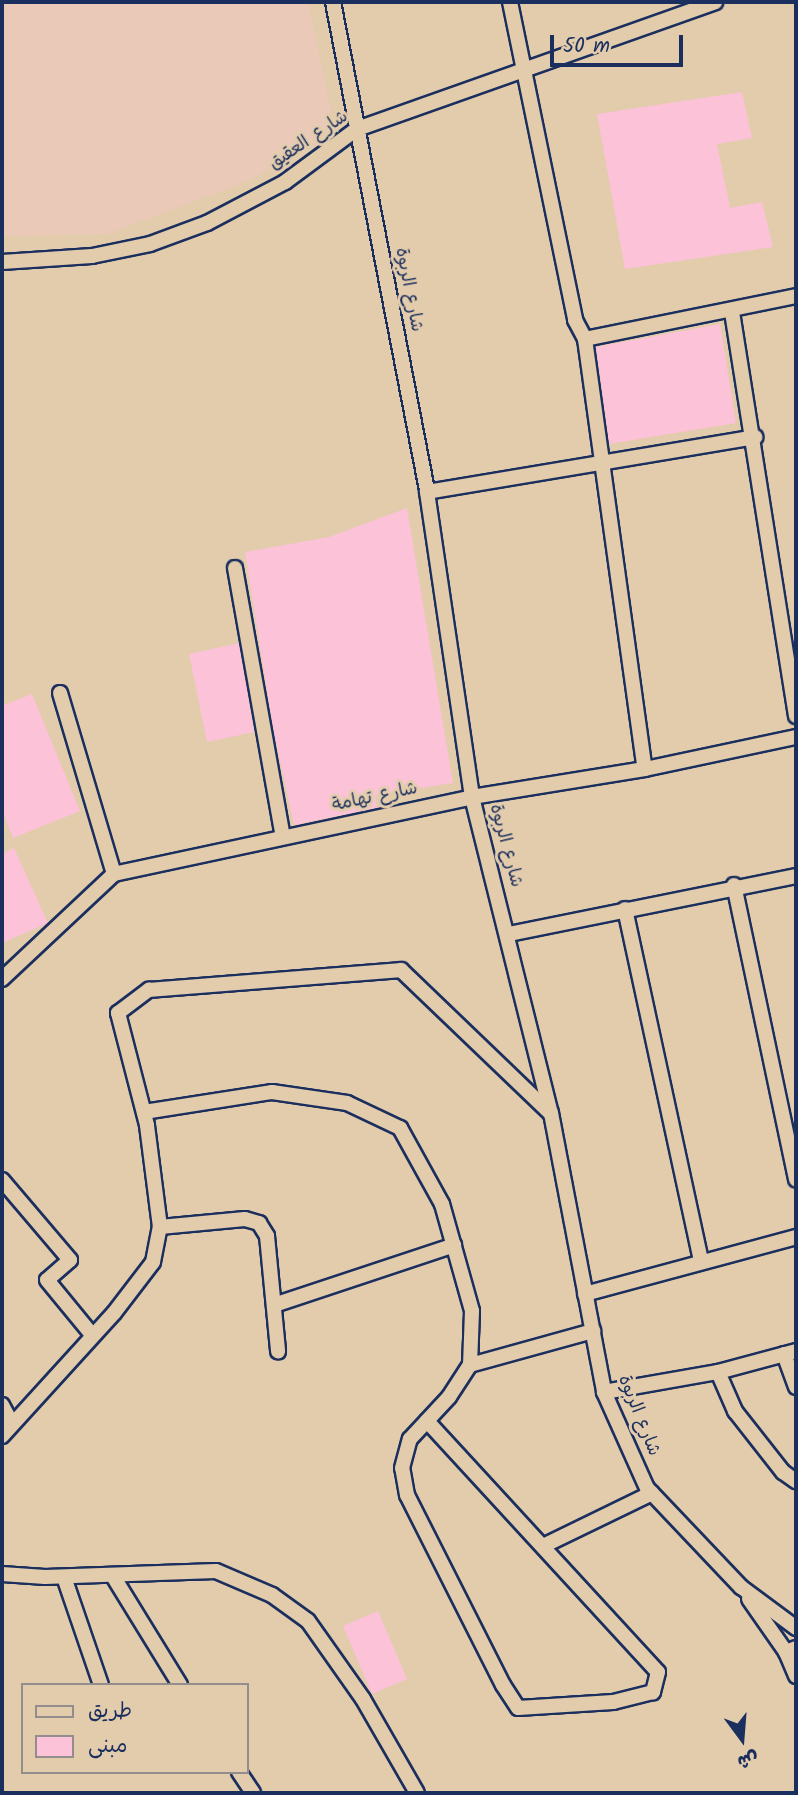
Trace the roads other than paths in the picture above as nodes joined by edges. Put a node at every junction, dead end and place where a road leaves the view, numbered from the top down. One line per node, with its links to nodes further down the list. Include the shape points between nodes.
1 (333, 2): 6 (street, شارع الربوة)
2 (510, 2): 5 (street)
3 (715, 2): 4 (street, شارع العقيق)
4 (672, 9): 5 (street, شارع العقيق)
5 (524, 69): 6 (street, شارع العقيق); 10 (street, via 575,320)
6 (358, 129): 7 (street, شارع العقيق, via 285,183 207,223 150,244 92,256); 13 (street, شارع الربوة)
7 (2, 262)
8 (796, 296): 9 (street)
9 (732, 312): 10 (street); 11 (street)
10 (585, 339): 12 (street)
11 (755, 437): 12 (street); 16 (street)
12 (604, 463): 13 (street); 18 (street)
13 (427, 492): 19 (street, شارع الربوة)
14 (236, 568): 20 (street)
15 (60, 693): 21 (street)
16 (796, 716)
17 (796, 737): 18 (street, شارع تهامة)
18 (645, 769): 19 (street, شارع تهامة)
19 (472, 797): 20 (street, شارع تهامة); 25 (street, شارع الربوة)
20 (284, 837): 21 (street, شارع تهامة)
21 (114, 874): 26 (street)
22 (796, 876): 23 (street)
23 (734, 885): 24 (street); 29 (street)
24 (625, 909): 25 (street); 34 (street)
25 (509, 934): 28 (street, شارع الربوة)
26 (2, 979)
27 (144, 1112): 28 (street, via 118,1013 149,990 401,970); 31 (street); 33 (street, via 272,1091 347,1103 400,1128 442,1204)
28 (551, 1113): 35 (street, شارع الربوة)
29 (796, 1181)
30 (4, 1183): 38 (street, via 70,1260 47,1280)
31 (160, 1227): 36 (street, via 245,1219 259,1223 267,1236); 38 (street, via 153,1262)
32 (796, 1237): 34 (street)
33 (454, 1245): 36 (street); 41 (street, via 472,1311)
34 (701, 1262): 35 (street)
35 (585, 1294): 37 (street, شارع الربوة)
36 (274, 1305): 39 (street)
37 (593, 1331): 41 (street); 44 (street, شارع الربوة)
38 (93, 1336): 47 (street)
39 (278, 1351)
40 (790, 1353): 42 (street); 43 (street)
41 (470, 1365): 46 (street)
42 (718, 1373): 44 (street); 49 (street, via 735,1411)
43 (796, 1387)
44 (604, 1392): 50 (street, شارع الربوة)
45 (2, 1405): 47 (street)
46 (427, 1421): 51 (street); 51 (street, via 410,1439 402,1468 407,1495 518,1708 613,1702 653,1692 658,1672)
47 (11, 1422): 48 (street)
48 (2, 1436)
49 (796, 1482)
50 (652, 1493): 51 (street); 55 (street, شارع الربوة)
51 (543, 1546)
52 (2, 1574): 54 (street)
53 (113, 1576): 54 (street); 60 (street); 63 (street, via 216,1571 272,1595 308,1621 363,1699)
54 (64, 1577): 59 (street)
55 (741, 1587): 56 (street, شارع الربوة); 57 (street)
56 (796, 1628)
57 (791, 1650): 58 (street)
58 (796, 1676)
59 (100, 1683)
60 (179, 1683)
61 (240, 1774): 62 (street)
62 (253, 1793)
63 (417, 1793)

